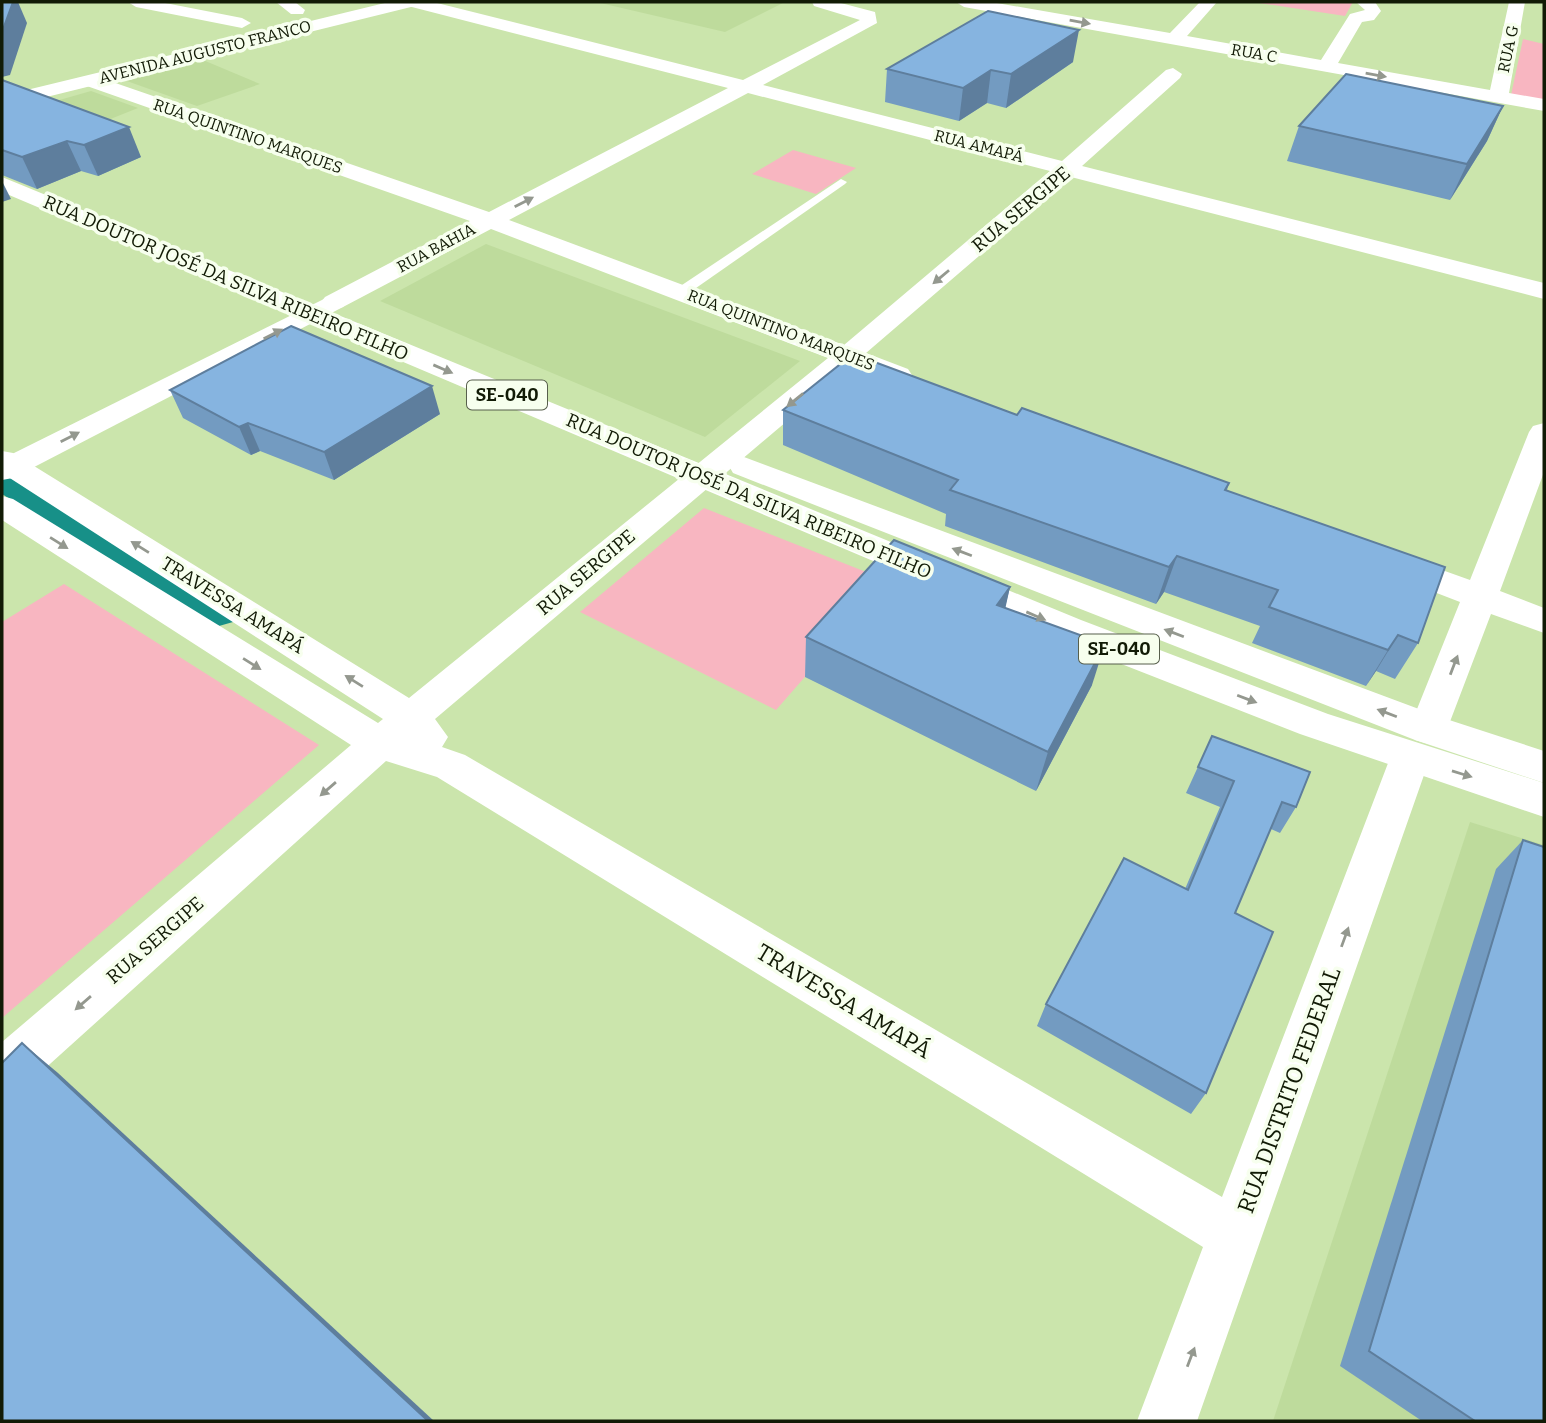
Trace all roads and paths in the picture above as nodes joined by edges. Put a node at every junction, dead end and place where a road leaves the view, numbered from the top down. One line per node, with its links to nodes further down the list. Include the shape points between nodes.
1 (136, 2): 12 (street)
2 (412, 2): 19 (street, AVENIDA AUGUSTO FRANCO); 20 (street, RUA AMAPÁ)
3 (820, 2): 20 (street, RUA BAHIA, via 869,16 868,23)
4 (964, 2): 11 (street, RUA C)
5 (1050, 2): 11 (street)
6 (1209, 2): 16 (street)
7 (1517, 2): 13 (street, RUA G)
8 (320, 5): 9 (street, AVENIDA AUGUSTO FRANCO)
9 (290, 6): 12 (street, AVENIDA AUGUSTO FRANCO)
10 (1361, 7): 17 (street)
11 (1034, 14): 16 (street, RUA C, one-way to 16)
12 (256, 20): 14 (street, AVENIDA AUGUSTO FRANCO)
13 (1512, 29): 15 (street); 21 (street, RUA G)
14 (202, 33)
15 (1534, 34)
16 (1175, 39): 17 (street, RUA C)
17 (1327, 66): 21 (street, RUA C, one-way to 21)
18 (1173, 74): 25 (street, RUA SERGIPE)
19 (91, 80): 22 (street, AVENIDA AUGUSTO FRANCO); 28 (street, RUA QUINTINO MARQUES)
20 (746, 87): 25 (street, RUA AMAPÁ); 28 (street, RUA BAHIA, one-way to 20)
21 (1498, 97): 23 (street, RUA C)
22 (2, 102)
23 (1544, 105)
24 (2, 167): 31 (street, RUA DOUTOR JOSÉ DA SILVA RIBEIRO FILHO / SE-040)
25 (1068, 169): 29 (street, RUA AMAPÁ); 32 (street, RUA SERGIPE, one-way to 32)
26 (841, 182): 30 (lane)
27 (2, 184): 31 (street, RUA DOUTOR JOSÉ DA SILVA RIBEIRO FILHO / SE-040)
28 (488, 220): 30 (street, RUA QUINTINO MARQUES); 31 (street, RUA BAHIA)
29 (1544, 291)
30 (681, 292): 32 (street, RUA QUINTINO MARQUES)
31 (323, 308): 35 (street, RUA BAHIA, one-way to 31); 36 (street, RUA DOUTOR JOSÉ DA SILVA RIBEIRO FILHO / SE-040)
32 (848, 356): 33 (street, RUA QUINTINO MARQUES); 36 (street, RUA SERGIPE, one-way to 36)
33 (925, 386)
34 (1544, 432): 39 (street, RUA DISTRITO FEDERAL)
35 (6, 466): 41 (street, TRAVESSA AMAPÁ, one-way to 35)
36 (712, 468): 41 (street, RUA SERGIPE); 42 (street, RUA DOUTOR JOSÉ DA SILVA RIBEIRO FILHO / SE-040, via 1068,629 1314,724)
37 (2, 506): 41 (street, TRAVESSA AMAPÁ, one-way to 41)
38 (1364, 553): 39 (street)
39 (1480, 597): 40 (street); 42 (street, RUA DISTRITO FEDERAL, one-way to 39)
40 (1544, 621)
41 (396, 731): 45 (street, RUA SERGIPE, one-way to 45); 46 (street, TRAVESSA AMAPÁ)
42 (1419, 743): 43 (street, RUA DOUTOR JOSÉ DA SILVA RIBEIRO FILHO / SE-040); 44 (street, RUA DOUTOR JOSÉ DA SILVA RIBEIRO FILHO / SE-040, one-way to 44); 46 (street, RUA DISTRITO FEDERAL, one-way to 42)
43 (1544, 767)
44 (1544, 800)
45 (2, 1074)
46 (1236, 1236): 47 (street, RUA DISTRITO FEDERAL, one-way to 46)
47 (1167, 1421)

